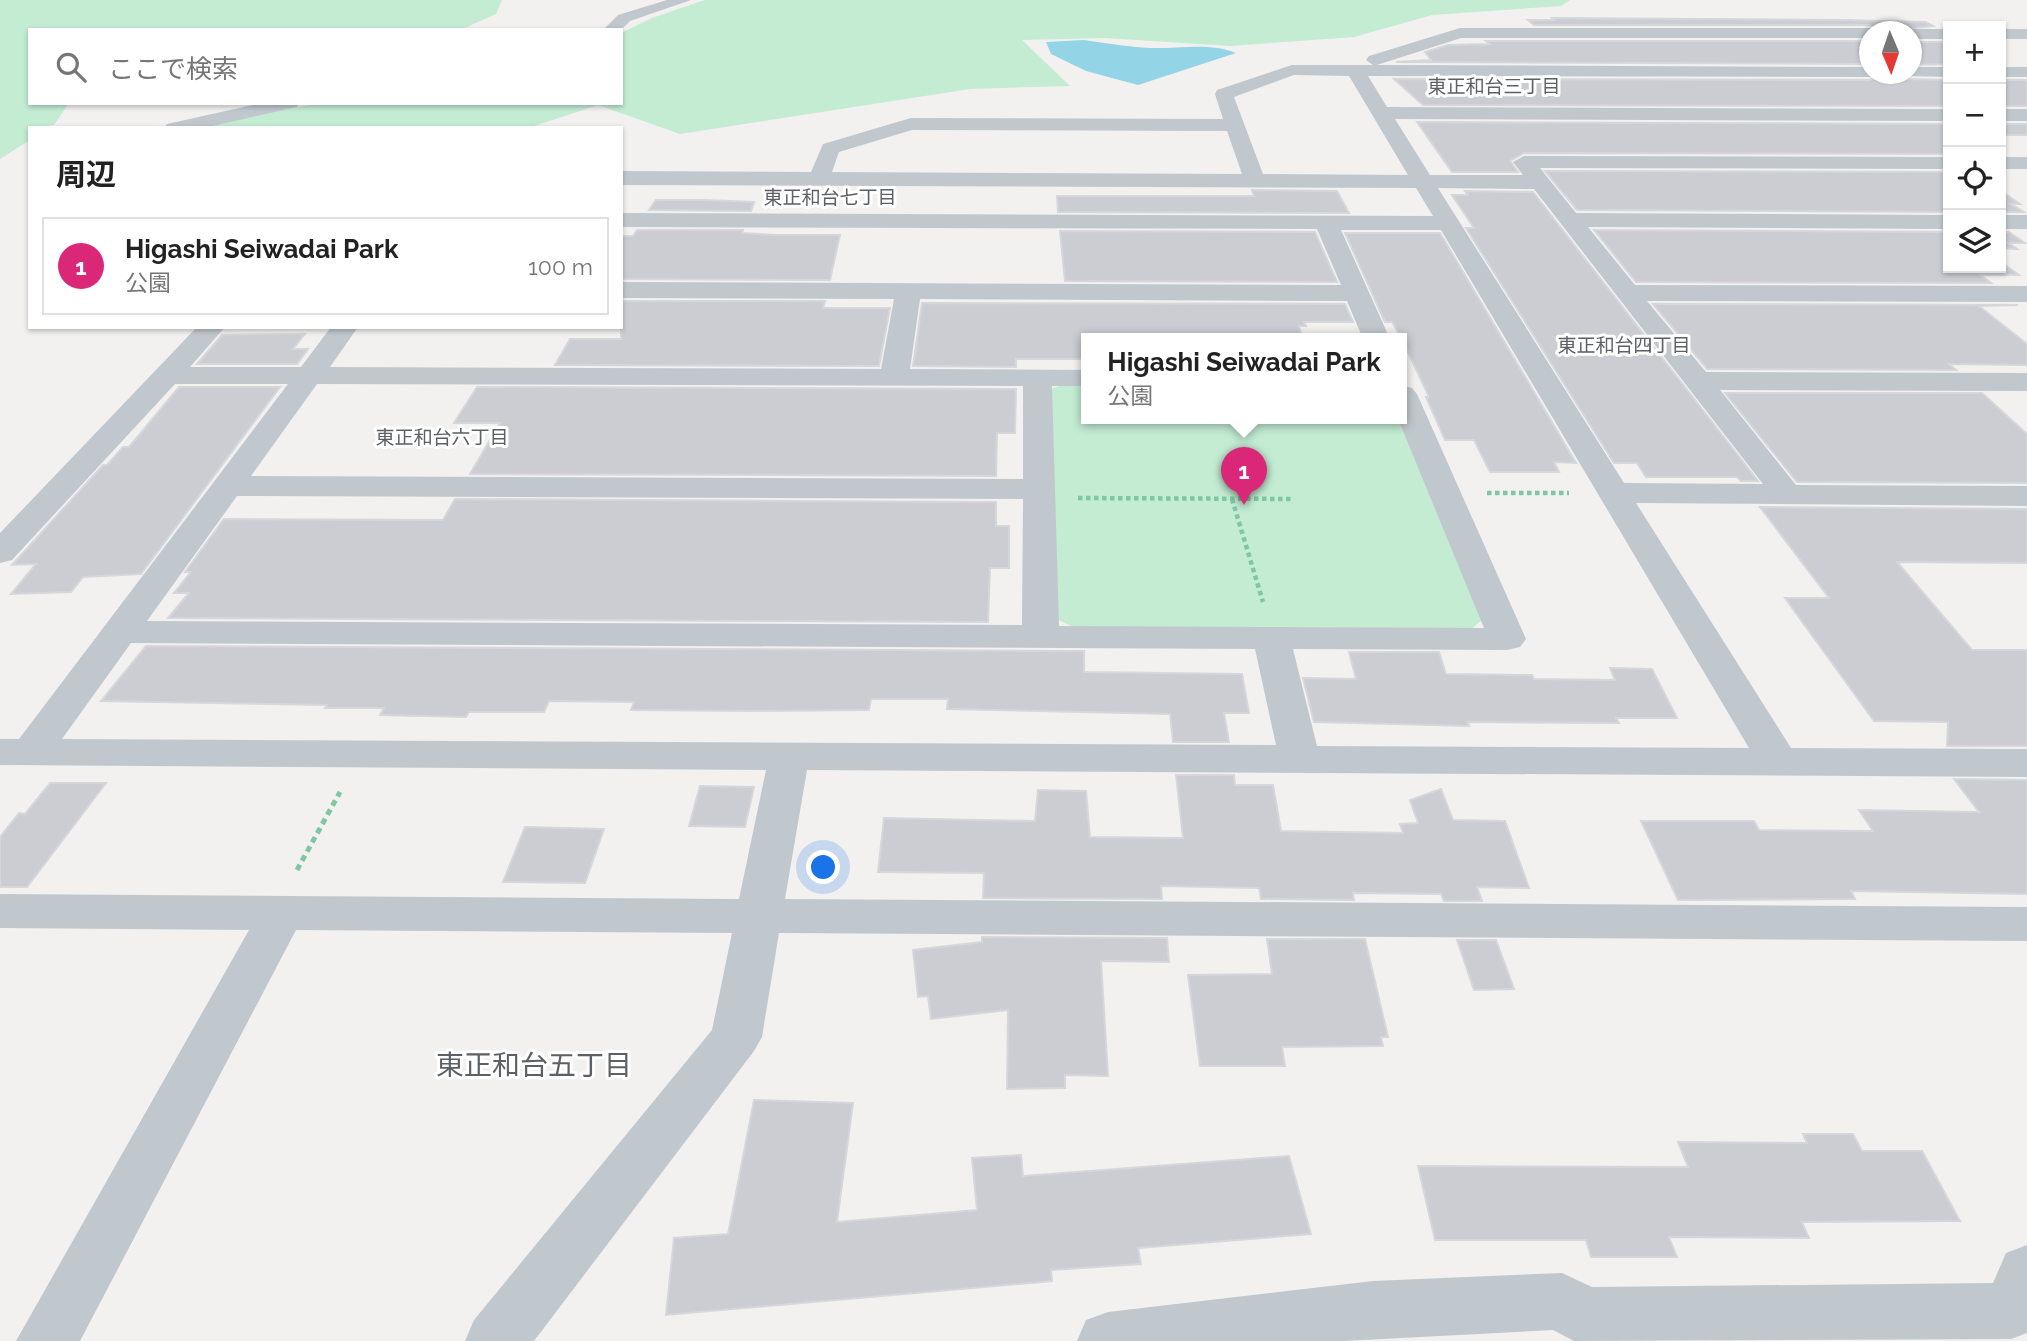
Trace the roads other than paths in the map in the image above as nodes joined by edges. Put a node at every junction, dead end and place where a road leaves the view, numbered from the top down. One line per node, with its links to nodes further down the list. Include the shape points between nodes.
1 (683, 0): 2 (street, via 624,18)
2 (613, 28)
3 (1859, 33): 8 (street, via 1460,33)
4 (1922, 34): 5 (street)
5 (1943, 34)
6 (2006, 35): 7 (street)
7 (2025, 38)
8 (1355, 70): 9 (street); 15 (street); 19 (street, via 1292,70 1224,94)
9 (1859, 72)
10 (1922, 72): 11 (street)
11 (1943, 72)
12 (2006, 72): 13 (street)
13 (2027, 72)
14 (281, 105): 20 (street)
15 (1382, 113): 16 (street); 28 (street)
16 (1943, 115)
17 (2006, 115): 18 (street)
18 (2027, 115)
19 (1233, 125): 25 (street, via 900,126 830,148); 27 (street)
20 (183, 126)
21 (1943, 163): 29 (street, via 1524,162)
22 (2006, 163): 23 (street)
23 (2027, 163)
24 (623, 178): 25 (street)
25 (819, 179): 26 (street)
26 (926, 180): 27 (street); 32 (street)
27 (1255, 181): 28 (street)
28 (1424, 181): 29 (street); 37 (street)
29 (1540, 182): 31 (street)
30 (623, 220): 32 (street)
31 (1572, 220): 33 (street); 41 (street)
32 (920, 221): 36 (street)
33 (1943, 222)
34 (2006, 222): 35 (street)
35 (2027, 222)
36 (1326, 223): 37 (street); 40 (street)
37 (1451, 223): 56 (street)
38 (623, 290): 39 (street)
39 (908, 291): 40 (street); 48 (street)
40 (1356, 293): 45 (street)
41 (1628, 293): 42 (street); 51 (street)
42 (2027, 293)
43 (210, 329): 46 (street)
44 (344, 329): 47 (street)
45 (1374, 333)
46 (168, 375): 47 (street); 59 (street)
47 (310, 375): 48 (street); 54 (street)
48 (894, 378): 49 (street)
49 (1037, 378): 50 (street); 55 (street)
50 (1081, 379)
51 (1699, 381): 52 (street); 57 (street)
52 (2027, 382)
53 (1407, 406): 60 (street, via 1507,639)
54 (228, 486): 55 (street); 61 (street)
55 (1038, 489): 62 (street)
56 (1615, 493): 57 (street); 66 (street)
57 (1787, 494): 58 (street)
58 (2027, 496)
59 (0, 553)
60 (1269, 628): 62 (street); 65 (street)
61 (119, 632): 62 (street); 63 (street)
62 (1041, 636)
63 (16, 752): 64 (street)
64 (789, 756): 65 (street); 70 (street)
65 (1300, 760): 66 (street)
66 (1779, 763): 67 (street)
67 (2027, 763)
68 (0, 911): 69 (street)
69 (277, 913): 70 (street); 73 (street)
70 (760, 917): 71 (street); 74 (street, via 736,1037)
71 (2027, 924)
72 (2027, 1272): 75 (street, via 2011,1311 1583,1316 1562,1301 1373,1308)
73 (47, 1341)
74 (496, 1341)
75 (1108, 1341)

